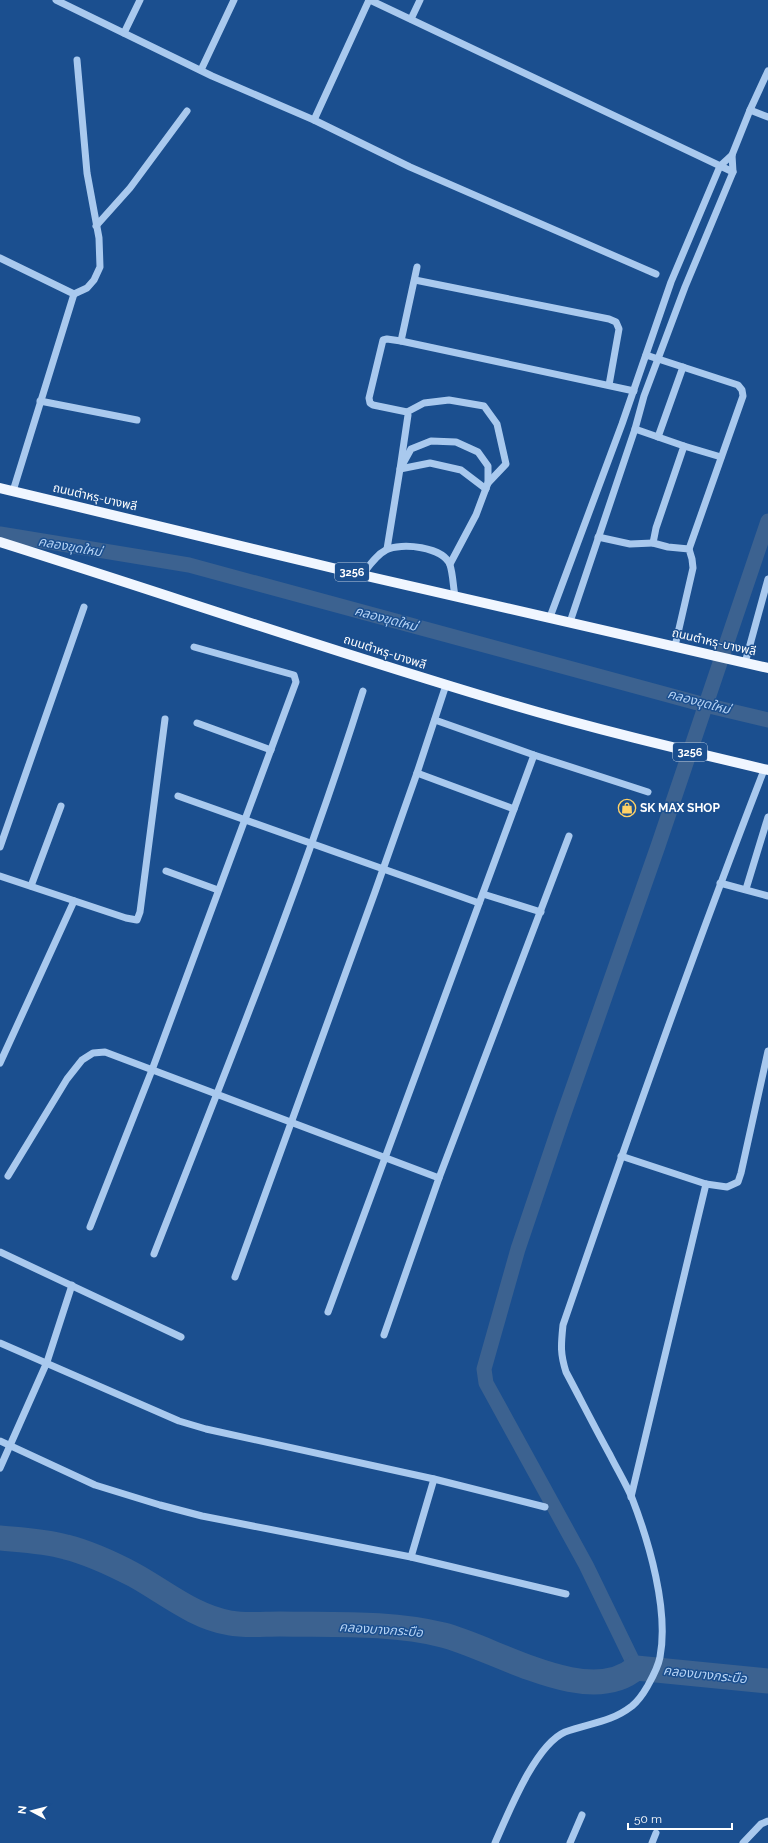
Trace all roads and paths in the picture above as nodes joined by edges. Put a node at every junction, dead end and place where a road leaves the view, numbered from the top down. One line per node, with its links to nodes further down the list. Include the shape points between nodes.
1 (56, 0): 7 (street)
2 (140, 0): 7 (street)
3 (234, 0): 9 (street)
4 (370, 0): 6 (street); 14 (street)
5 (420, 0): 6 (street)
6 (411, 19): 16 (street)
7 (124, 33): 9 (street)
8 (77, 60): 18 (street, via 87,173)
9 (201, 70): 14 (street)
10 (768, 70): 11 (street)
11 (750, 110): 13 (street); 15 (street)
12 (187, 112): 18 (street, via 130,188)
13 (768, 117)
14 (314, 120): 21 (street, via 410,167)
15 (732, 156): 16 (street); 17 (street)
16 (720, 166): 17 (street); 25 (street, via 671,282)
17 (733, 172): 26 (street)
18 (96, 226): 23 (street, via 100,267 87,288)
19 (0, 258): 23 (street)
20 (417, 267): 22 (street)
21 (656, 274)
22 (414, 280): 24 (street); 28 (street, via 616,322 620,328)
23 (74, 294): 30 (street)
24 (401, 341): 28 (street); 31 (street, via 387,339 381,343 369,398 373,405)
25 (646, 355): 26 (street); 29 (street)
26 (658, 359): 27 (street); 33 (street)
27 (683, 367): 34 (street); 36 (street, via 738,385 742,390 743,396)
28 (610, 385): 29 (street)
29 (634, 391): 51 (street)
30 (40, 401): 32 (street); 40 (street)
31 (407, 412): 37 (street); 38 (street, via 424,403 449,400 484,406 497,424 506,464)
32 (137, 420)
33 (635, 429): 34 (street); 41 (street)
34 (658, 437): 35 (street)
35 (684, 446): 36 (street); 43 (street)
36 (721, 457): 45 (street)
37 (400, 469): 38 (street, via 430,463 461,470); 38 (street, via 411,449 431,441 456,442 478,452 488,466); 44 (street)
38 (487, 486): 46 (street, via 476,515)
39 (0, 488): 40 (main road, ถนนตำหรุ-บางพลี / 3256)
40 (13, 491): 47 (main road, ถนนตำหรุ-บางพลี / 3256)
41 (598, 537): 43 (street, via 630,544); 52 (street)
42 (0, 542): 57 (main road, ถนนตำหรุ-บางพลี / 3256)
43 (653, 543): 45 (street)
44 (387, 549): 46 (street, via 417,547 441,554); 47 (street, via 379,554)
45 (689, 549): 53 (street, via 693,568)
46 (450, 564): 49 (street)
47 (362, 574): 49 (main road, ถนนตำหรุ-บางพลี / 3256)
48 (768, 580): 55 (street)
49 (455, 596): 51 (main road, ถนนตำหรุ-บางพลี / 3256)
50 (84, 607): 74 (street)
51 (550, 617): 52 (main road, ถนนตำหรุ-บางพลี / 3256)
52 (570, 622): 53 (main road, ถนนตำหรุ-บางพลี / 3256)
53 (675, 646): 55 (main road, ถนนตำหรุ-บางพลี / 3256)
54 (194, 647): 62 (street, via 294,675 296,682)
55 (744, 662): 56 (main road, ถนนตำหรุ-บางพลี / 3256)
56 (768, 668)
57 (446, 685): 60 (street); 64 (main road, ถนนตำหรุ-บางพลี / 3256, via 562,719)
58 (363, 691): 73 (street)
59 (165, 719): 84 (street, via 139,917 133,920)
60 (435, 720): 63 (street); 65 (street)
61 (197, 723): 62 (street)
62 (271, 750): 71 (street)
63 (534, 755): 66 (street); 69 (street)
64 (766, 770): 78 (street)
65 (417, 773): 69 (street); 75 (street)
66 (648, 792)
67 (178, 796): 71 (street)
68 (61, 806): 79 (street)
69 (514, 809): 82 (street)
70 (768, 817): 80 (street)
71 (245, 820): 73 (street); 81 (street)
72 (569, 836): 86 (street)
73 (311, 843): 75 (street); 90 (street)
74 (0, 847)
75 (383, 868): 85 (street); 91 (street)
76 (166, 871): 81 (street)
77 (0, 876): 79 (street)
78 (720, 883): 80 (street); 92 (street)
79 (31, 886): 84 (street)
80 (746, 889): 83 (street)
81 (218, 890): 89 (street)
82 (483, 894): 85 (street); 86 (street)
83 (768, 896)
84 (74, 901): 88 (street)
85 (479, 903): 93 (street)
86 (541, 912): 95 (street)
87 (768, 1051): 96 (street, via 738,1182 727,1187)
88 (0, 1063)
89 (152, 1070): 90 (street); 94 (street, via 105,1052 93,1053 82,1060 67,1079); 97 (street)
90 (216, 1094): 91 (street); 99 (street)
91 (291, 1122): 93 (street); 100 (street)
92 (621, 1156): 96 (street); 111 (street, via 563,1325 561,1356 566,1372)
93 (385, 1159): 95 (street); 102 (street)
94 (8, 1176)
95 (439, 1178): 103 (street)
96 (706, 1184): 111 (street)
97 (90, 1227)
98 (0, 1252): 101 (street)
99 (154, 1254)
100 (234, 1277)
101 (72, 1285): 104 (street); 106 (street)
102 (328, 1312)
103 (384, 1334)
104 (181, 1337)
105 (0, 1343): 106 (street)
106 (46, 1362): 108 (street); 110 (street, via 179,1421)
107 (0, 1441): 108 (street)
108 (11, 1445): 109 (street); 113 (street, via 96,1485 160,1505 202,1516)
109 (0, 1468)
110 (434, 1479): 112 (street); 113 (street)
111 (631, 1497): 118 (street, via 654,1569 662,1620 660,1658 653,1677 642,1696 632,1706 607,1721 564,1733 548,1746 527,1774)
112 (545, 1507)
113 (411, 1557): 114 (street)
114 (566, 1594)
115 (582, 1815): 119 (street)
116 (764, 1822): 121 (street)
117 (656, 1833): 120 (street)
118 (495, 1843)
119 (570, 1843)
120 (652, 1843)
121 (742, 1843)

